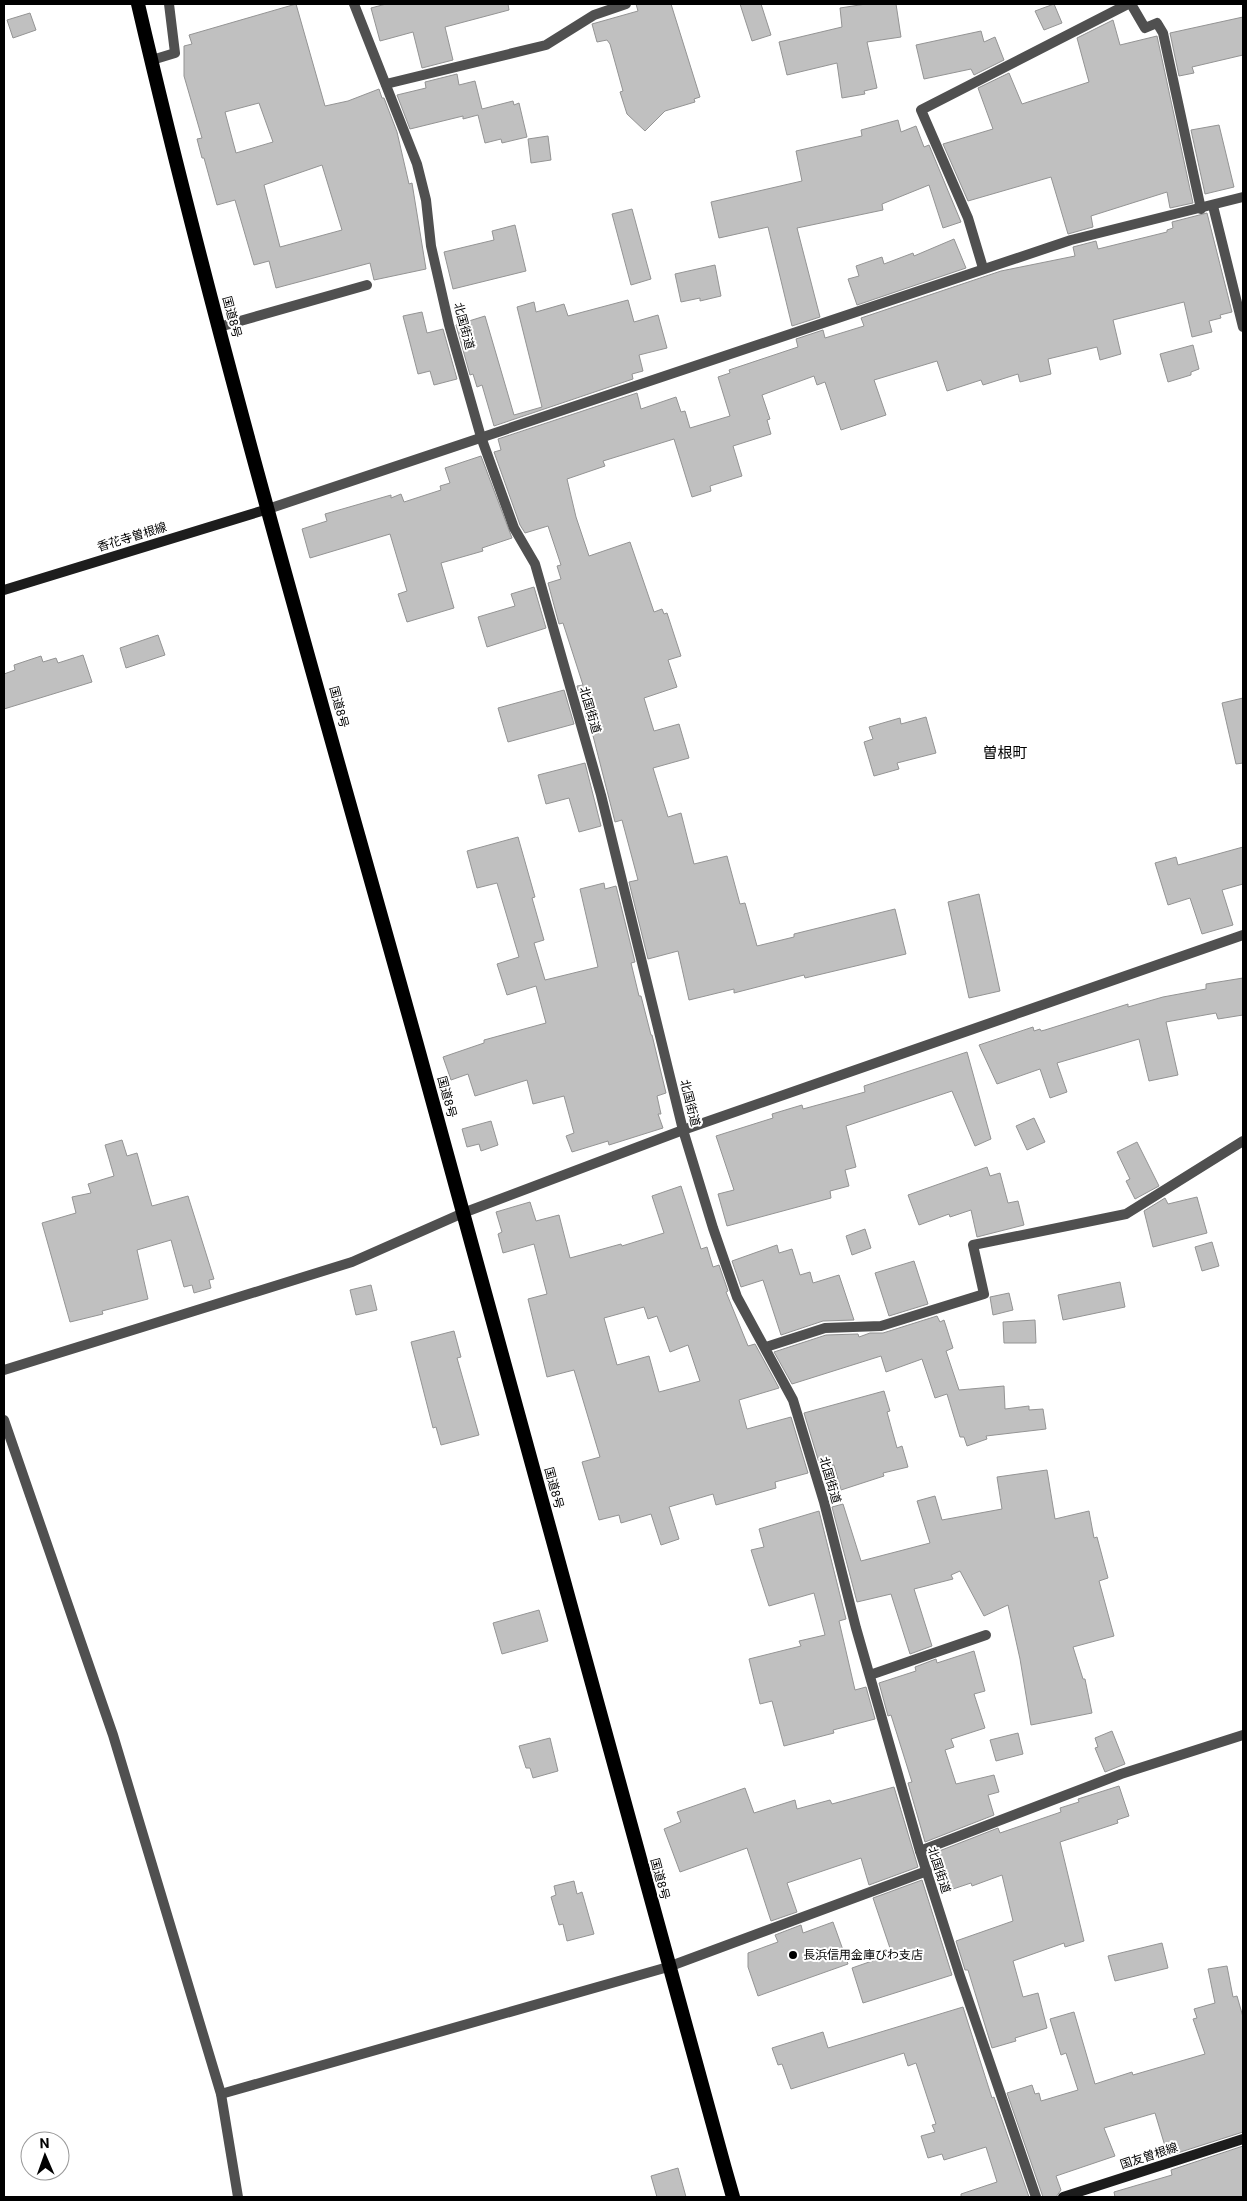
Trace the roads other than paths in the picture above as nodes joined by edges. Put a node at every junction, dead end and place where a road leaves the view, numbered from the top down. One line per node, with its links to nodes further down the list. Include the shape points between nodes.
1 (138, 4): 6 (highway, 国道8号)
2 (169, 4): 6 (street, via 175,53)
3 (354, 4): 7 (street, 北国街道)
4 (626, 4): 7 (street, via 594,16 546,45)
5 (1130, 4): 10 (street, via 1145,28 1157,23 1163,34); 11 (street, via 920,110 968,218)
6 (152, 60): 13 (highway, 国道8号)
7 (386, 84): 15 (street, 北国街道, via 417,164 449,325)
8 (1243, 197): 9 (street)
9 (1213, 206): 10 (street); 14 (street)
10 (1201, 209): 11 (street, via 1071,240)
11 (983, 268): 15 (street)
12 (367, 286): 13 (street)
13 (219, 327): 16 (highway, 国道8号)
14 (1243, 327)
15 (481, 437): 16 (street); 19 (street, 北国街道, via 514,528 538,574 601,795)
16 (268, 509): 17 (main road, 香花寺曽根線); 21 (highway, 国道8号)
17 (4, 590)
18 (1243, 935): 19 (street)
19 (683, 1130): 21 (street); 22 (street, 北国街道, via 737,1297)
20 (1243, 1141): 22 (street, via 1126,1214 973,1244 984,1294 881,1326 825,1328)
21 (463, 1213): 23 (street, via 352,1262); 30 (highway, 国道8号)
22 (766, 1347): 26 (street, 北国街道, via 793,1400)
23 (4, 1370)
24 (4, 1420): 31 (street, via 113,1735)
25 (986, 1635): 26 (street)
26 (870, 1675): 28 (street, 北国街道)
27 (1243, 1735): 28 (street, via 1121,1774)
28 (920, 1851): 29 (street, 北国街道)
29 (927, 1870): 30 (street); 35 (street, 北国街道)
30 (668, 1967): 31 (street); 34 (highway, 国道8号)
31 (221, 2094): 33 (street)
32 (1243, 2139): 36 (main road, 国友曽根線)
33 (238, 2197)
34 (733, 2197)
35 (1036, 2197)
36 (1062, 2197)

